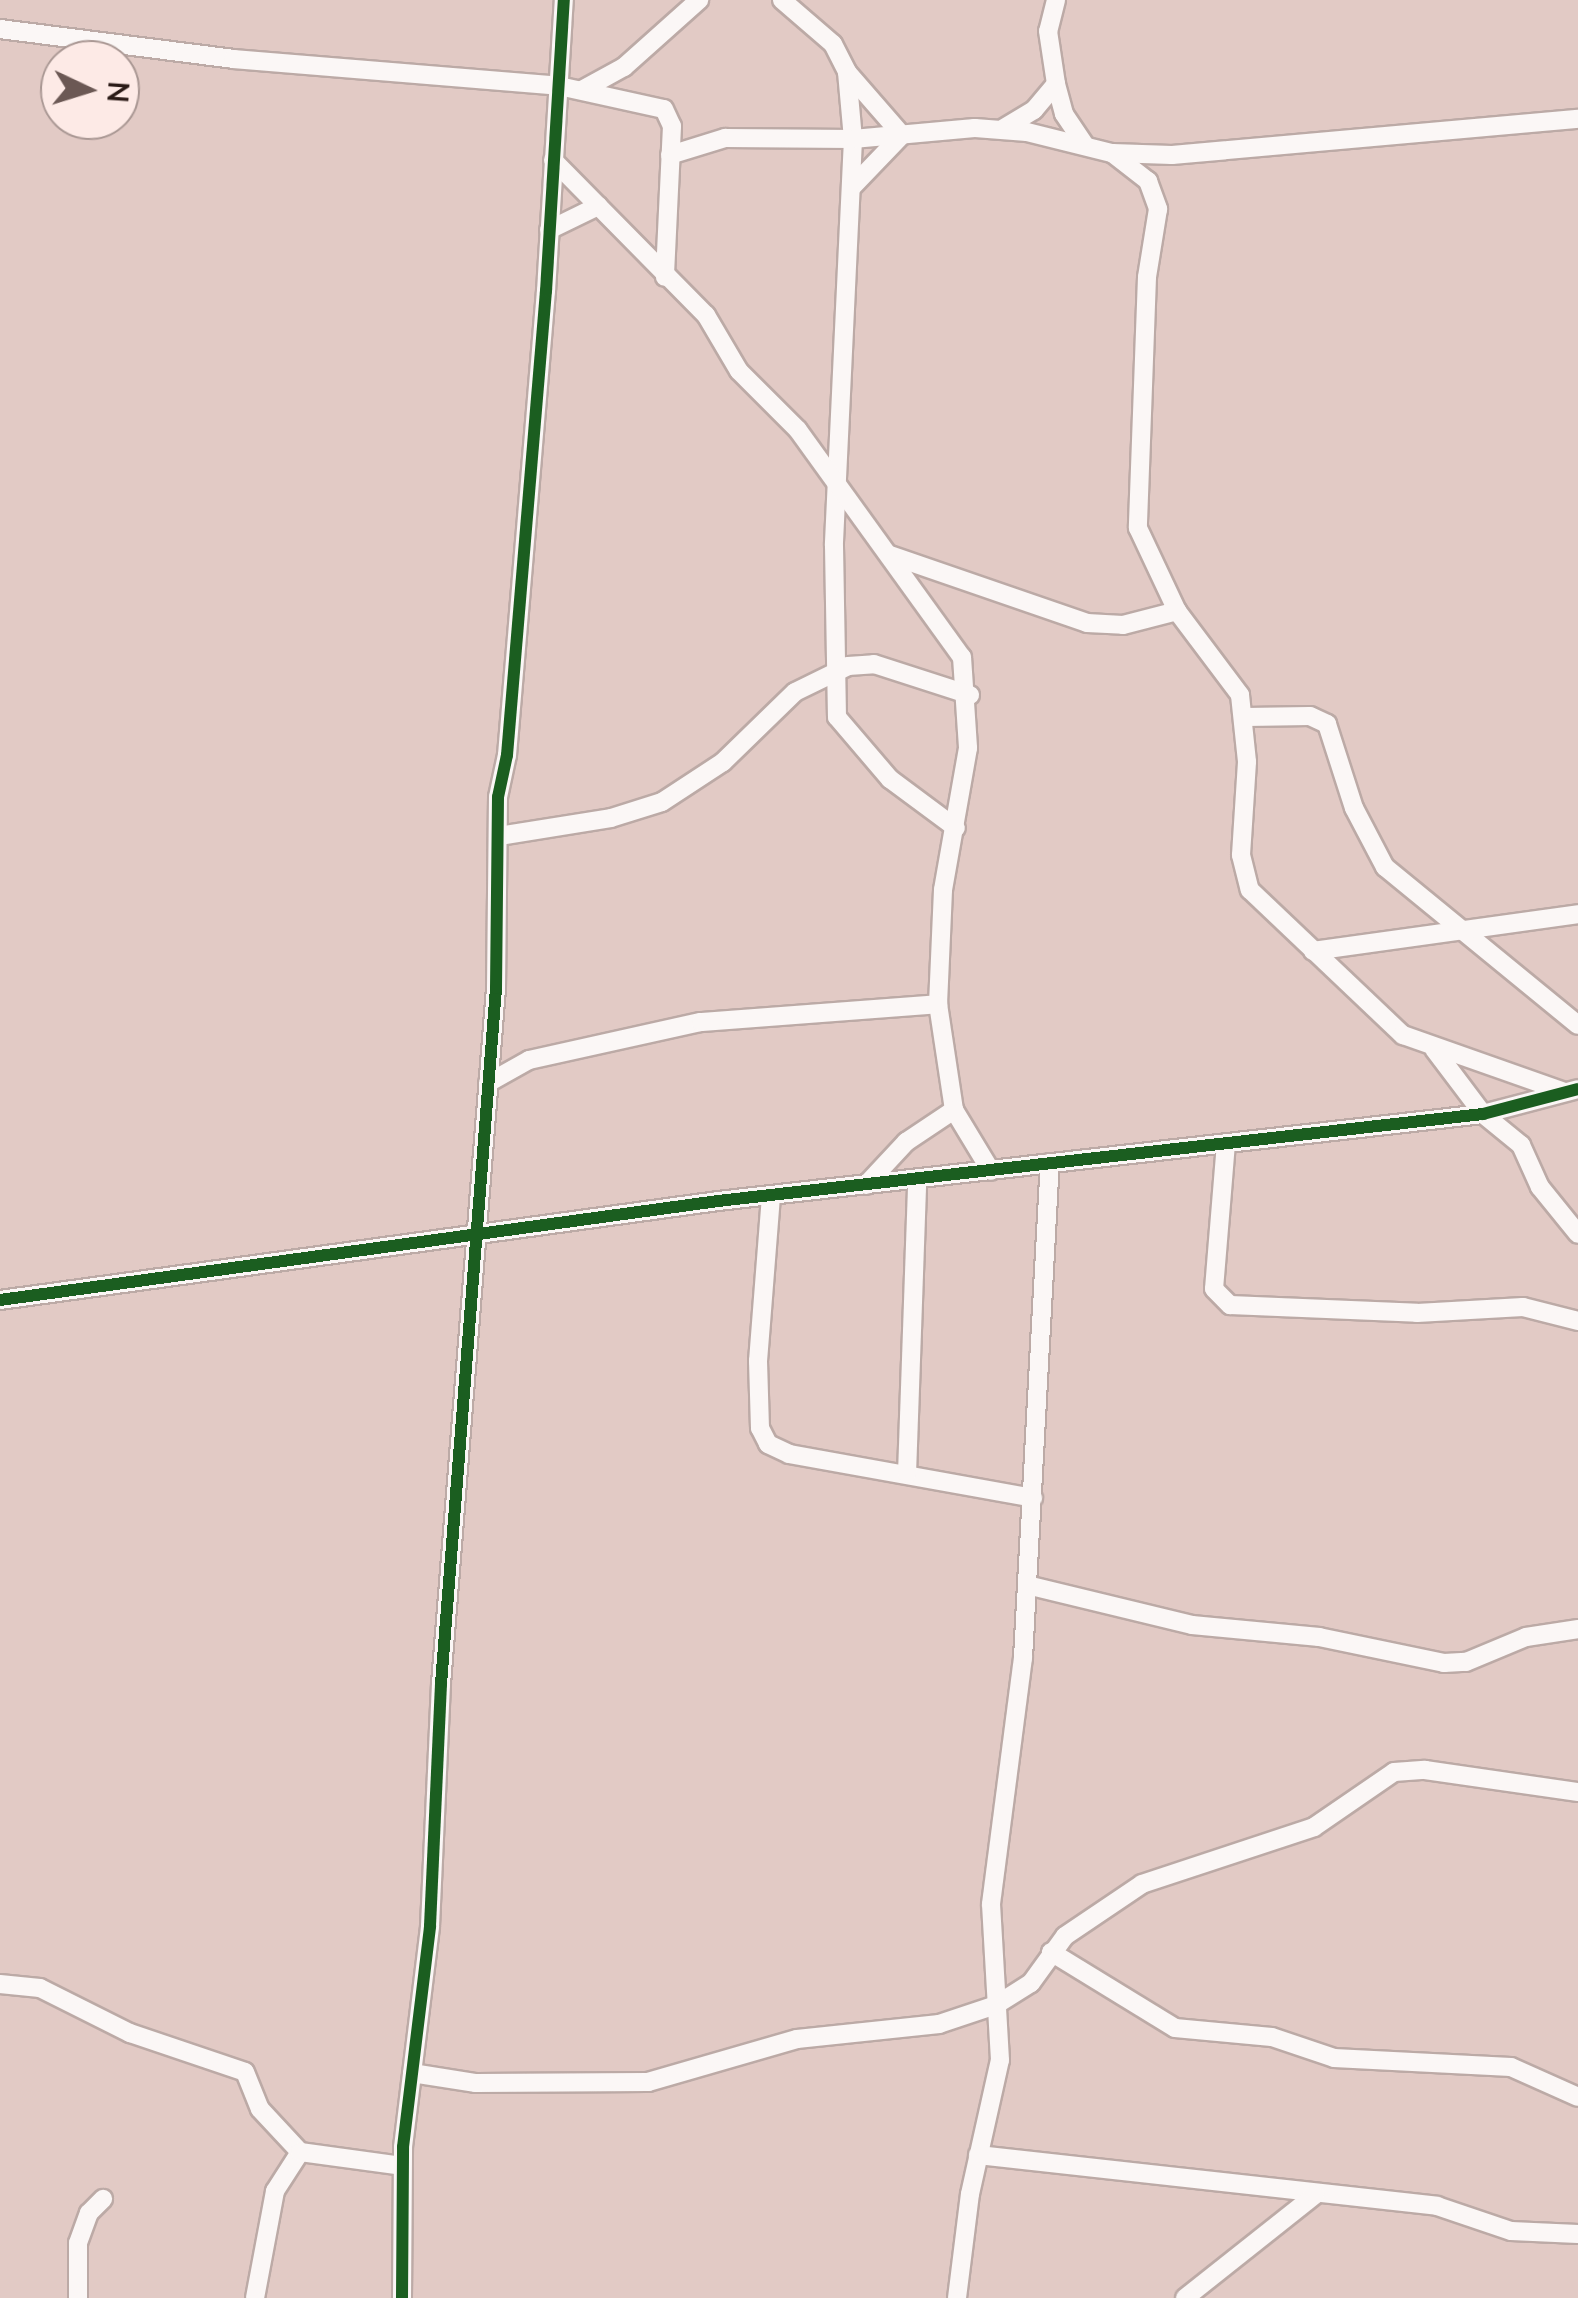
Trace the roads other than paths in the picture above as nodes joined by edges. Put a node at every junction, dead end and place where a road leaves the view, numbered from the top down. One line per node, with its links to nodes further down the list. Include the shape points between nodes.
1 (564, 0): 8 (street)
2 (699, 0): 9 (street, via 624,67)
3 (1056, 0): 7 (street, via 1048,31)
4 (790, 1): 6 (street, via 833,44)
5 (0, 29): 8 (street, via 234,59)
6 (847, 72): 12 (street); 13 (street)
7 (1056, 84): 11 (street, via 1034,110); 14 (street, via 1064,114)
8 (559, 86): 9 (street); 17 (street)
9 (582, 90): 16 (street, via 664,108 672,126)
10 (1578, 119): 15 (street, via 1378,133 1270,149)
11 (1004, 128): 12 (street); 14 (street)
12 (902, 135): 13 (street); 18 (street)
13 (853, 140): 16 (street, via 725,138); 18 (street)
14 (1085, 145): 15 (street)
15 (1112, 154): 24 (street, via 1148,181 1158,209 1147,278 1138,528)
16 (670, 155): 21 (street)
17 (553, 160): 19 (street); 20 (street)
18 (854, 186): 22 (street)
19 (598, 206): 20 (street); 21 (street)
20 (549, 230): 29 (street)
21 (666, 276): 22 (street, via 706,315 740,371 798,430)
22 (836, 487): 23 (street); 25 (street)
23 (890, 554): 24 (street, via 1087,623 1123,625); 26 (street, via 962,657)
24 (1177, 611): 27 (street, via 1230,680)
25 (836, 670): 26 (street, via 874,664); 28 (street, via 834,701 844,731 890,780); 29 (street, via 795,692 724,762 662,802 611,818)
26 (970, 695): 28 (street)
27 (1246, 717): 31 (street, via 1310,716 1327,724 1354,808 1385,868); 32 (street, via 1244,876)
28 (956, 828): 33 (street, via 943,890)
29 (500, 836): 36 (street)
30 (1578, 914): 31 (street)
31 (1465, 932): 32 (street); 34 (street)
32 (1312, 951): 35 (street, via 1382,1020)
33 (938, 1004): 36 (street, via 701,1022 529,1060); 38 (street)
34 (1578, 1025)
35 (1433, 1049): 37 (street); 39 (street)
36 (488, 1083): 46 (street)
37 (1570, 1090): 39 (street)
38 (954, 1110): 42 (street); 44 (street, via 906,1142)
39 (1483, 1114): 40 (street); 47 (street, via 1521,1145 1540,1187)
40 (1226, 1143): 41 (street); 49 (street, via 1214,1289 1230,1305 1417,1313 1523,1307)
41 (1050, 1162): 42 (street); 51 (street)
42 (991, 1171): 43 (street)
43 (917, 1181): 44 (street); 50 (street)
44 (866, 1185): 45 (street)
45 (771, 1196): 46 (street); 50 (street, via 760,1428 768,1444 789,1454)
46 (476, 1233): 48 (street); 58 (street, via 430,1926)
47 (1578, 1234)
48 (0, 1300)
49 (1578, 1321)
50 (907, 1474): 51 (street)
51 (1033, 1498): 52 (street)
52 (1028, 1585): 53 (street, via 1192,1625 1319,1636 1444,1663 1466,1662 1526,1637); 57 (street, via 991,1904)
53 (1578, 1630)
54 (1578, 1792): 55 (street, via 1424,1770 1394,1772 1314,1827 1142,1884)
55 (1051, 1952): 57 (street, via 1031,1983); 59 (street, via 1175,2028 1272,2037 1334,2058 1511,2067)
56 (0, 1984): 60 (street, via 40,1988 130,2032 245,2072 260,2109)
57 (996, 2005): 58 (street, via 939,2024 797,2039 648,2082 476,2083); 61 (street, via 1000,2060)
58 (412, 2072): 62 (street)
59 (1578, 2097)
60 (300, 2152): 62 (street); 67 (street, via 275,2191)
61 (978, 2154): 63 (street); 69 (street)
62 (402, 2166): 68 (street)
63 (1315, 2194): 65 (street, via 1438,2206 1510,2231); 70 (street)
64 (104, 2199): 66 (street, via 88,2213 78,2243)
65 (1578, 2234)
66 (78, 2298)
67 (256, 2298)
68 (402, 2298)
69 (957, 2298)
70 (1185, 2298)

